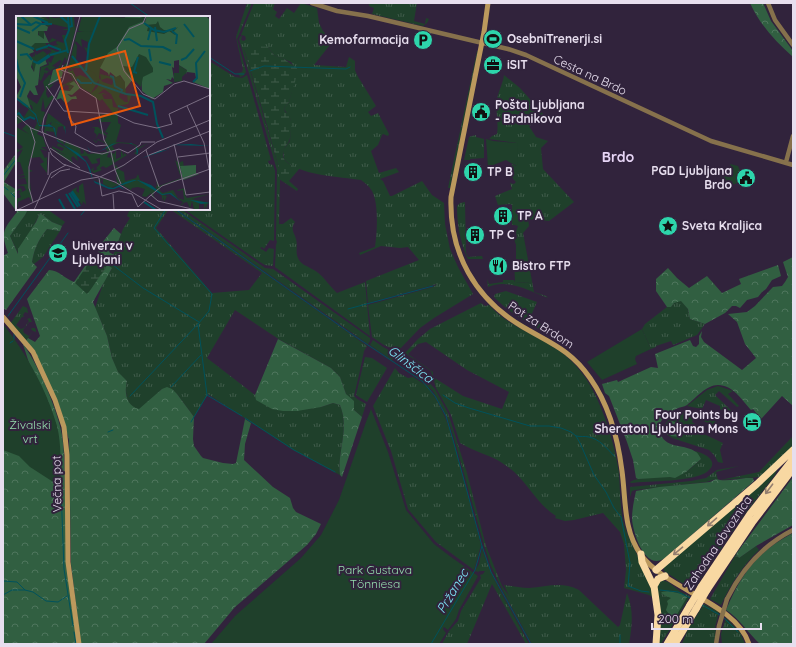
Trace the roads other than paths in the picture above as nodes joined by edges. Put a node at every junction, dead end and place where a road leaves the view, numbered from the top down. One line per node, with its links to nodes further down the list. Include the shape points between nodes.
1 (312, 3): 4 (street, Cesta na Brdo)
2 (488, 3): 4 (main road, Pot za Brdom)
3 (768, 3): 5 (street, via 775,20)
4 (482, 42): 7 (street, Cesta na Brdo, via 526,55 711,141); 14 (main road, Pot za Brdom, via 452,190 451,220 457,248 470,276 490,302 511,320 567,353 581,366 595,386 606,406 615,435 622,471 626,517)
5 (793, 45)
6 (793, 136): 7 (street)
7 (786, 162): 8 (street, Cesta na Brdo)
8 (793, 165)
9 (3, 316): 21 (main road, Večna pot, via 35,357 55,400 64,427 67,455 68,562)
10 (793, 450): 15 (highway, one-way to 15)
11 (793, 459): 18 (highway, Zahodna obvoznica, one-way to 18, via 746,520)
12 (793, 470): 18 (highway, Zahodna obvoznica)
13 (793, 530): 26 (street, bridge, via 775,540 754,558 740,576 727,599)
14 (641, 554): 15 (main road, Pot za Brdom); 17 (highway)
15 (656, 570): 16 (main road, Pot za Brdom)
16 (665, 576): 17 (highway, via 657,580); 27 (main road, Pot za Brdom, via 735,621 744,631)
17 (654, 588): 22 (highway, via 658,615)
18 (704, 589): 19 (highway, Zahodna obvoznica, bridge)
19 (693, 607): 20 (highway, Zahodna obvoznica); 23 (highway, Zahodna obvoznica)
20 (686, 625): 24 (highway, Zahodna obvoznica); 25 (highway)
21 (79, 644)
22 (656, 644)
23 (667, 644)
24 (675, 644)
25 (681, 644)
26 (716, 644)
27 (749, 644)

